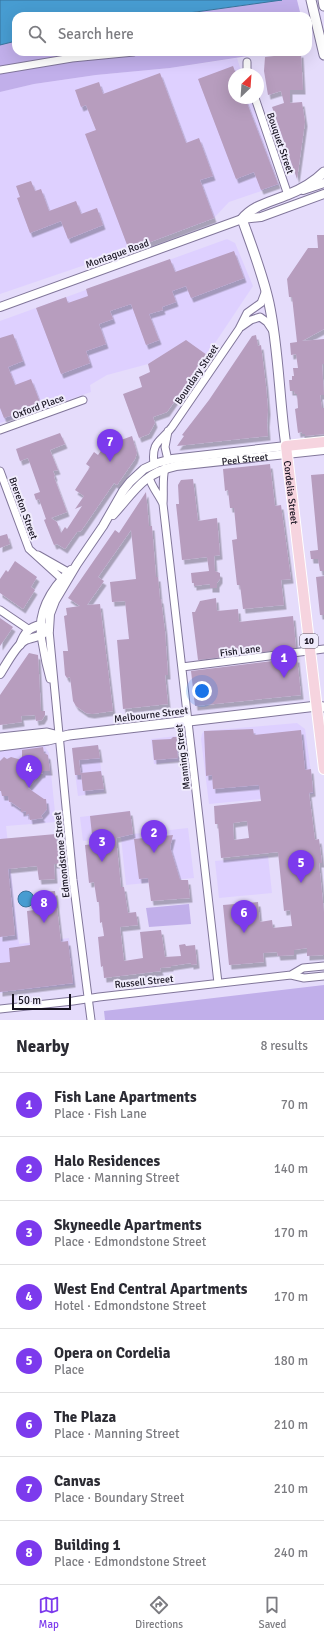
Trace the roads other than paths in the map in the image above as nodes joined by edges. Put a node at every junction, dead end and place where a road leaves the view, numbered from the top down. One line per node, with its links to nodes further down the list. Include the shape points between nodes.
1 (311, 0): 4 (main road)
2 (323, 0): 3 (main road)
3 (324, 6)
4 (324, 55)
5 (93, 56): 8 (street)
6 (247, 62): 7 (street)
7 (247, 68)
8 (0, 70)
9 (257, 104): 13 (street, Bouquet Street)
10 (324, 172): 13 (main road)
11 (324, 183): 13 (street, Montague Road)
12 (324, 194): 14 (street, Montague Road, via 261,217)
13 (288, 195): 14 (main road, Montague Road, via 252,209)
14 (242, 219): 15 (main road, Cordelia Street); 16 (street, Montague Road)
15 (266, 290): 17 (street, Boundary Street, via 261,303 247,313); 18 (main road, Cordelia Street)
16 (0, 307)
17 (239, 329): 18 (street, Boundary Street, via 260,317); 21 (street, Boundary Street)
18 (274, 331): 23 (main road, Cordelia Street)
19 (83, 400): 20 (street, Oxford Place)
20 (0, 430)
21 (168, 431): 25 (street, Boundary Street, via 158,440); 26 (street)
22 (324, 442): 23 (main road, Peel Street)
23 (287, 450): 24 (street, Peel Street); 26 (street, Peel Street); 42 (main road, Cordelia Street / 10)
24 (324, 450)
25 (154, 464): 26 (street); 28 (street); 30 (street, via 141,471 130,482)
26 (166, 464): 28 (street); 29 (street, Manning Street, via 163,474)
27 (0, 471): 31 (street, Brereton Street)
28 (149, 476): 29 (street, Manning Street); 30 (street)
29 (163, 504): 43 (street, Manning Street)
30 (103, 526): 32 (street)
31 (31, 552): 33 (street, Brereton Street); 34 (street, Brereton Street)
32 (77, 564): 33 (street); 38 (street, via 52,607)
33 (68, 572): 34 (street)
34 (62, 579): 36 (street, via 45,604)
35 (0, 610): 37 (street)
36 (41, 625): 37 (street); 38 (street); 39 (street)
37 (28, 629): 40 (street)
38 (49, 630): 39 (street); 45 (street, Edmondstone Street)
39 (41, 636): 40 (street, via 30,638); 45 (street, Edmondstone Street)
40 (20, 645): 44 (street)
41 (324, 649): 42 (street, Fish Lane)
42 (310, 651): 43 (street, Fish Lane); 46 (main road, Cordelia Street / 10)
43 (182, 667): 47 (street, Manning Street)
44 (0, 674)
45 (54, 688): 48 (street, Edmondstone Street)
46 (322, 705): 47 (main road, Melbourne Street); 51 (main road, Cordelia Street / 10)
47 (188, 721): 48 (main road, Melbourne Street); 55 (street, Manning Street)
48 (59, 736): 49 (main road, Melbourne Street, via 47,732); 50 (main road, Melbourne Street, via 48,740); 56 (street, Edmondstone Street)
49 (0, 738)
50 (0, 746)
51 (324, 769)
52 (324, 966): 53 (street, Russell Street, via 303,968)
53 (291, 975): 54 (street, Russell Street, via 304,978); 55 (street, Russell Street)
54 (324, 976)
55 (218, 983): 56 (street, Russell Street)
56 (88, 999): 57 (street, Russell Street); 58 (street, Edmondstone Street)
57 (0, 1008)
58 (91, 1020)

